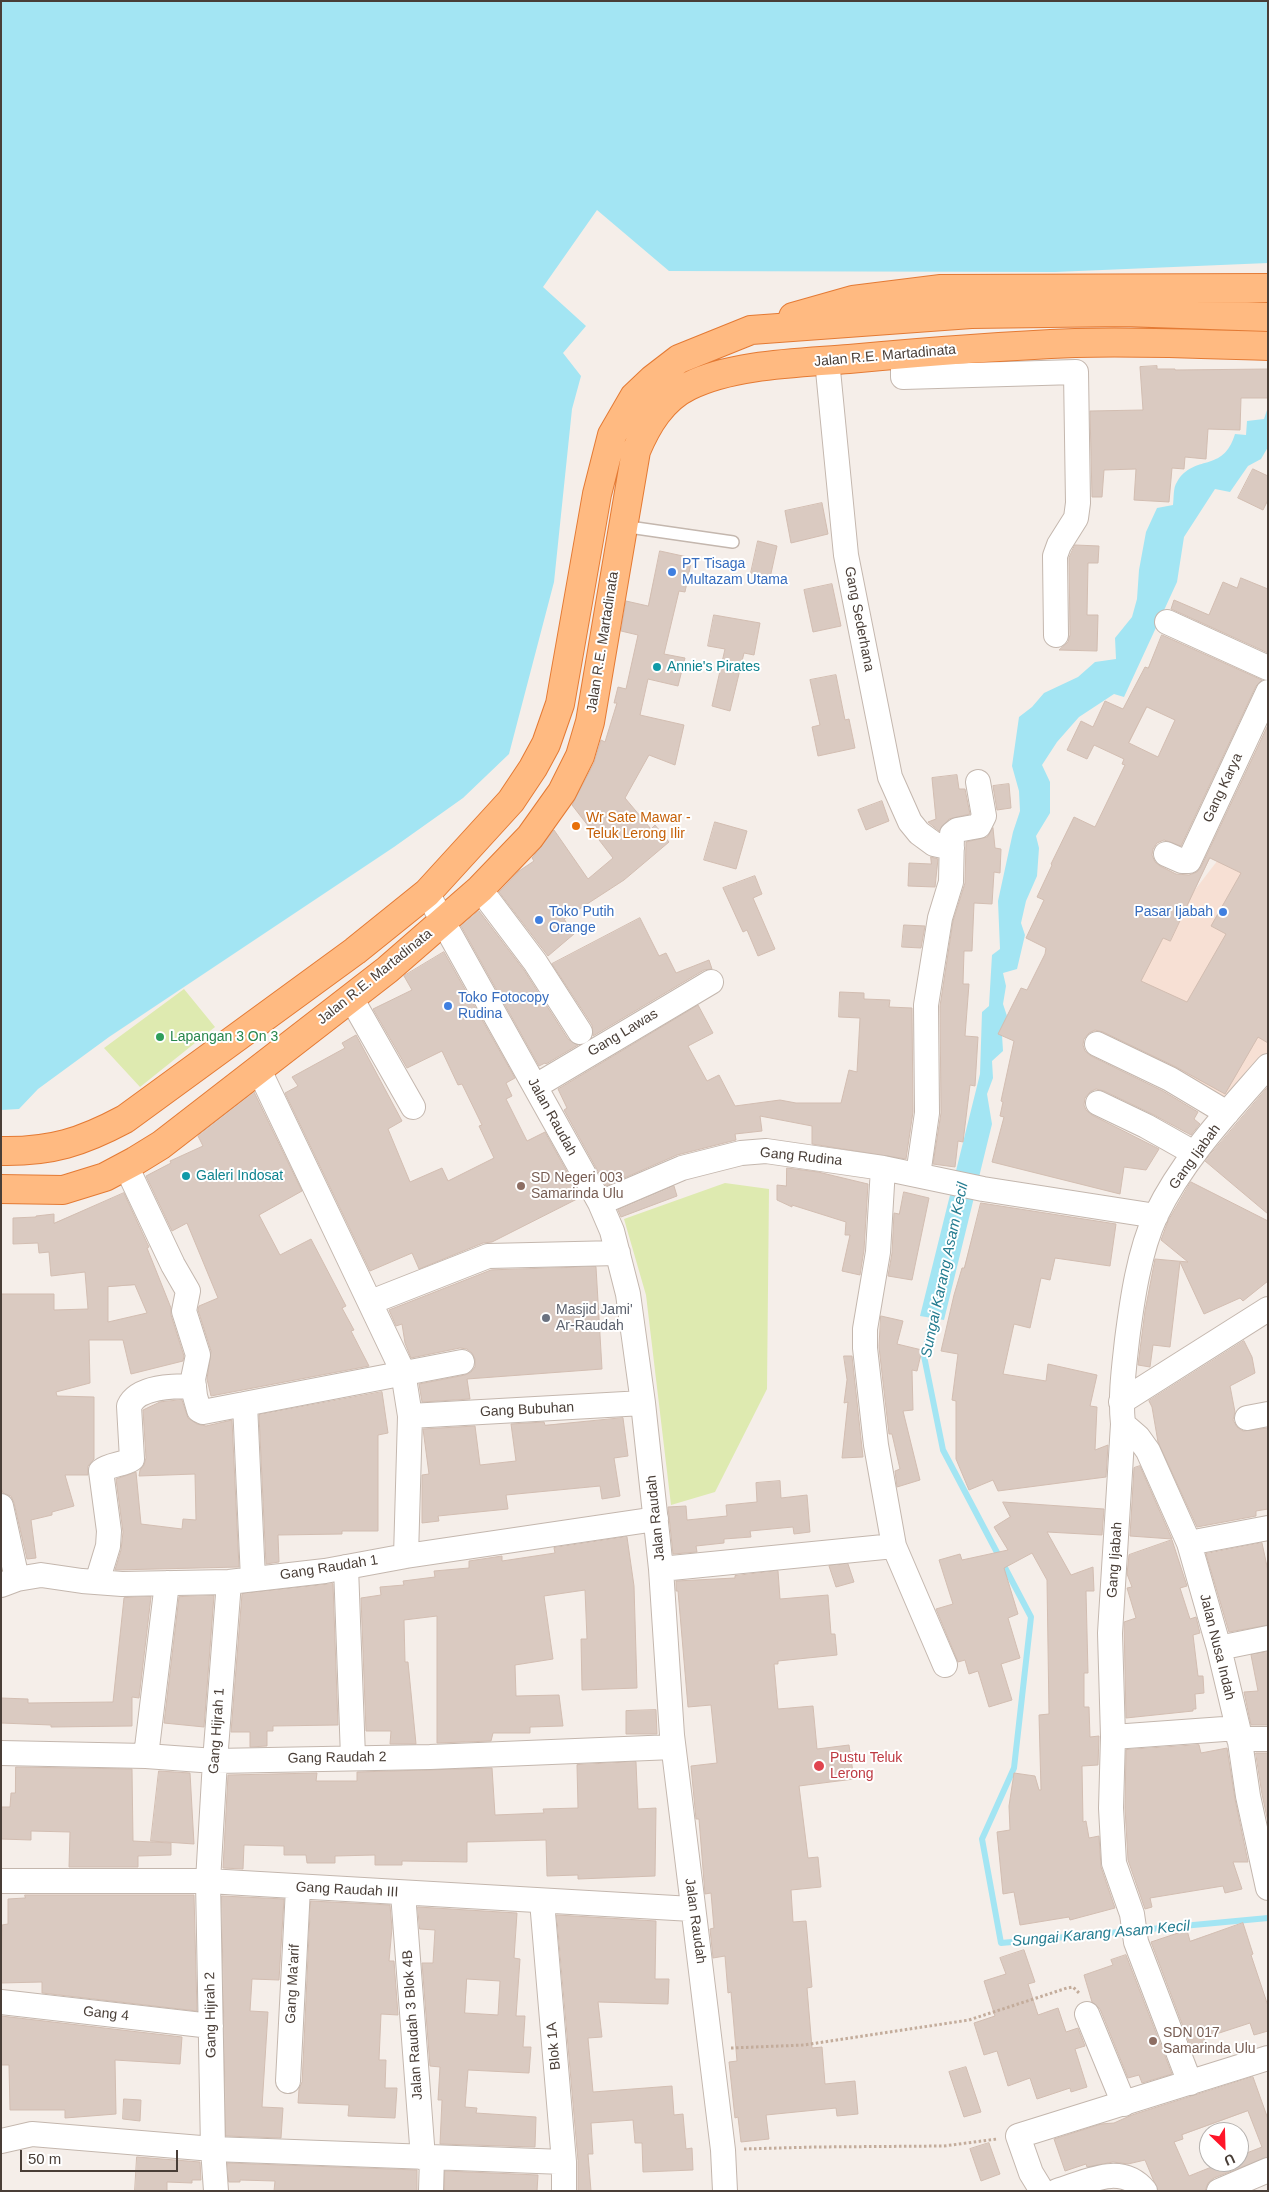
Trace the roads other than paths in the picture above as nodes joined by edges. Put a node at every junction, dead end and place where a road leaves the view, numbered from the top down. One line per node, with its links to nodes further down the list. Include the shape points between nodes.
1 (1268, 288): 3 (highway, via 932,290 853,300)
2 (1268, 317): 3 (highway, via 1124,312 971,314)
3 (751, 330): 17 (highway, via 679,359 634,398 612,435 597,494 560,704 546,744 511,802)
4 (1268, 346): 5 (highway, Jalan R.E. Martadinata, via 1076,343)
5 (904, 355): 6 (highway, Jalan R.E. Martadinata); 10 (street, via 903,377 1076,372 1078,503 1073,524 1056,550)
6 (827, 360): 7 (highway, Jalan R.E. Martadinata, via 730,371 689,386 660,408 647,426 636,451); 14 (street, Gang Sederhana, via 846,555 890,777 907,815 920,834 934,844)
7 (622, 526): 8 (lane); 16 (highway, Jalan R.E. Martadinata, via 590,722 580,756 562,792 530,837)
8 (733, 542)
9 (1167, 622): 11 (street)
10 (1056, 635)
11 (1268, 668)
12 (1268, 692): 15 (street, Gang Karya, via 1189,861)
13 (978, 782): 14 (street, via 983,822 952,834)
14 (952, 848): 33 (street, via 952,882 940,918 926,1005 927,1114)
15 (1166, 854)
16 (480, 889): 18 (highway, Jalan R.E. Martadinata); 21 (street, via 535,962)
17 (427, 893): 18 (street, Jalan Raudah); 29 (highway, via 355,951 125,1119 96,1135 65,1146)
18 (444, 920): 20 (highway, Jalan R.E. Martadinata); 25 (street, Jalan Raudah)
19 (711, 982): 25 (street, Gang Lawas)
20 (351, 998): 24 (highway, Jalan R.E. Martadinata); 27 (street)
21 (580, 1032)
22 (1097, 1044): 28 (street, via 1170,1079)
23 (1268, 1066): 28 (street, Gang Ijabah)
24 (259, 1070): 31 (highway, Jalan R.E. Martadinata, via 160,1146); 38 (street)
25 (536, 1086): 35 (street, Jalan Raudah)
26 (1098, 1103): 30 (street)
27 (413, 1107)
28 (1227, 1113): 30 (street, Gang Ijabah)
29 (7, 1151)
30 (1194, 1153): 36 (street, Gang Ijabah)
31 (126, 1166): 34 (highway, Jalan R.E. Martadinata, via 106,1177 63,1190); 42 (street, via 188,1291 184,1311 198,1355)
32 (883, 1168): 33 (street, Gang Rudina); 35 (street, Gang Rudina, via 788,1153 741,1153 682,1168); 51 (street, via 878,1252 865,1329 865,1348 876,1444)
33 (918, 1174): 36 (street, Gang Rudina, via 948,1182)
34 (7, 1189)
35 (600, 1203): 37 (street, Jalan Raudah)
36 (1156, 1216): 45 (street, Gang Ijabah, via 1138,1270 1129,1327)
37 (618, 1253): 38 (street, via 488,1256); 43 (street, Jalan Raudah, via 628,1294)
38 (371, 1302): 41 (street)
39 (1268, 1308): 45 (street)
40 (462, 1362): 41 (street)
41 (403, 1372): 44 (street); 46 (street)
42 (194, 1386): 44 (street, via 197,1407 203,1412); 57 (street, via 145,1391 129,1406 132,1458 101,1471 109,1531)
43 (643, 1403): 46 (street, Gang Bubuhan); 48 (street, Jalan Raudah)
44 (245, 1404): 55 (street)
45 (1122, 1413): 50 (street, Jalan Nusa Indah, via 1148,1451); 64 (street, Gang Ijabah, via 1110,1633)
46 (410, 1416): 52 (street)
47 (1, 1506): 56 (street)
48 (656, 1519): 52 (street, Gang Raudah 1); 54 (street, Jalan Raudah)
49 (1268, 1528): 50 (street)
50 (1189, 1543): 61 (street, Jalan Nusa Indah)
51 (894, 1546): 54 (street); 62 (street)
52 (406, 1556): 53 (street, Gang Raudah 1)
53 (346, 1567): 55 (street, Gang Raudah 1); 69 (street)
54 (661, 1569): 66 (street, Jalan Raudah)
55 (253, 1579): 58 (street, Gang Raudah 1)
56 (9, 1582): 57 (street, Gang Raudah 1, via 41,1575)
57 (97, 1582): 59 (street, Gang Raudah 1)
58 (229, 1582): 59 (street, Gang Raudah 1); 70 (street, Gang Hijrah 1)
59 (168, 1583): 68 (street)
60 (1268, 1638): 61 (street)
61 (1219, 1648): 63 (street, Jalan Nusa Indah)
62 (945, 1665)
63 (1238, 1734): 64 (street); 65 (street); 74 (street, Jalan Nusa Indah)
64 (1113, 1737): 83 (street, Gang Ijabah, via 1111,1808 1114,1863 1132,1914 1136,1942)
65 (1268, 1738)
66 (673, 1747): 69 (street, Gang Raudah 2); 77 (street, Jalan Raudah)
67 (1, 1753): 68 (street, Gang Raudah 2)
68 (146, 1756): 70 (street, Gang Raudah 2)
69 (353, 1757): 70 (street, Gang Raudah 2)
70 (214, 1761): 72 (street, Gang Hijrah 1)
71 (1, 1881): 72 (street, Gang Raudah III)
72 (208, 1881): 73 (street, Gang Raudah III); 80 (street, Gang Hijrah 2)
73 (298, 1888): 75 (street, Gang Raudah III); 82 (street, Gang Ma'arif)
74 (1268, 1888)
75 (403, 1893): 76 (street, Gang Raudah III); 87 (street, Jalan Raudah 3 Blok 4B)
76 (542, 1901): 77 (street, Gang Raudah III); 88 (street, Blok 1A)
77 (692, 1909): 93 (street, Jalan Raudah, via 723,2150)
78 (1, 2002): 80 (street, Gang 4)
79 (1087, 2014): 84 (street)
80 (211, 2026): 86 (street, Gang Hijrah 2)
81 (1268, 2058): 83 (street)
82 (288, 2081)
83 (1190, 2083): 84 (street)
84 (1124, 2104): 94 (street, via 1018,2136 1031,2173)
85 (1, 2141): 86 (street, via 32,2134)
86 (213, 2149): 87 (street); 90 (street, Gang Hijrah 2)
87 (427, 2158): 88 (street); 91 (street, Jalan Raudah 3 Blok 4B)
88 (564, 2162): 92 (street, Blok 1A)
89 (1268, 2170): 97 (street)
90 (216, 2191)
91 (431, 2191)
92 (564, 2191)
93 (725, 2191)
94 (1042, 2191)
95 (1057, 2191): 96 (street, via 1116,2174 1136,2181)
96 (1144, 2191)
97 (1219, 2191)

